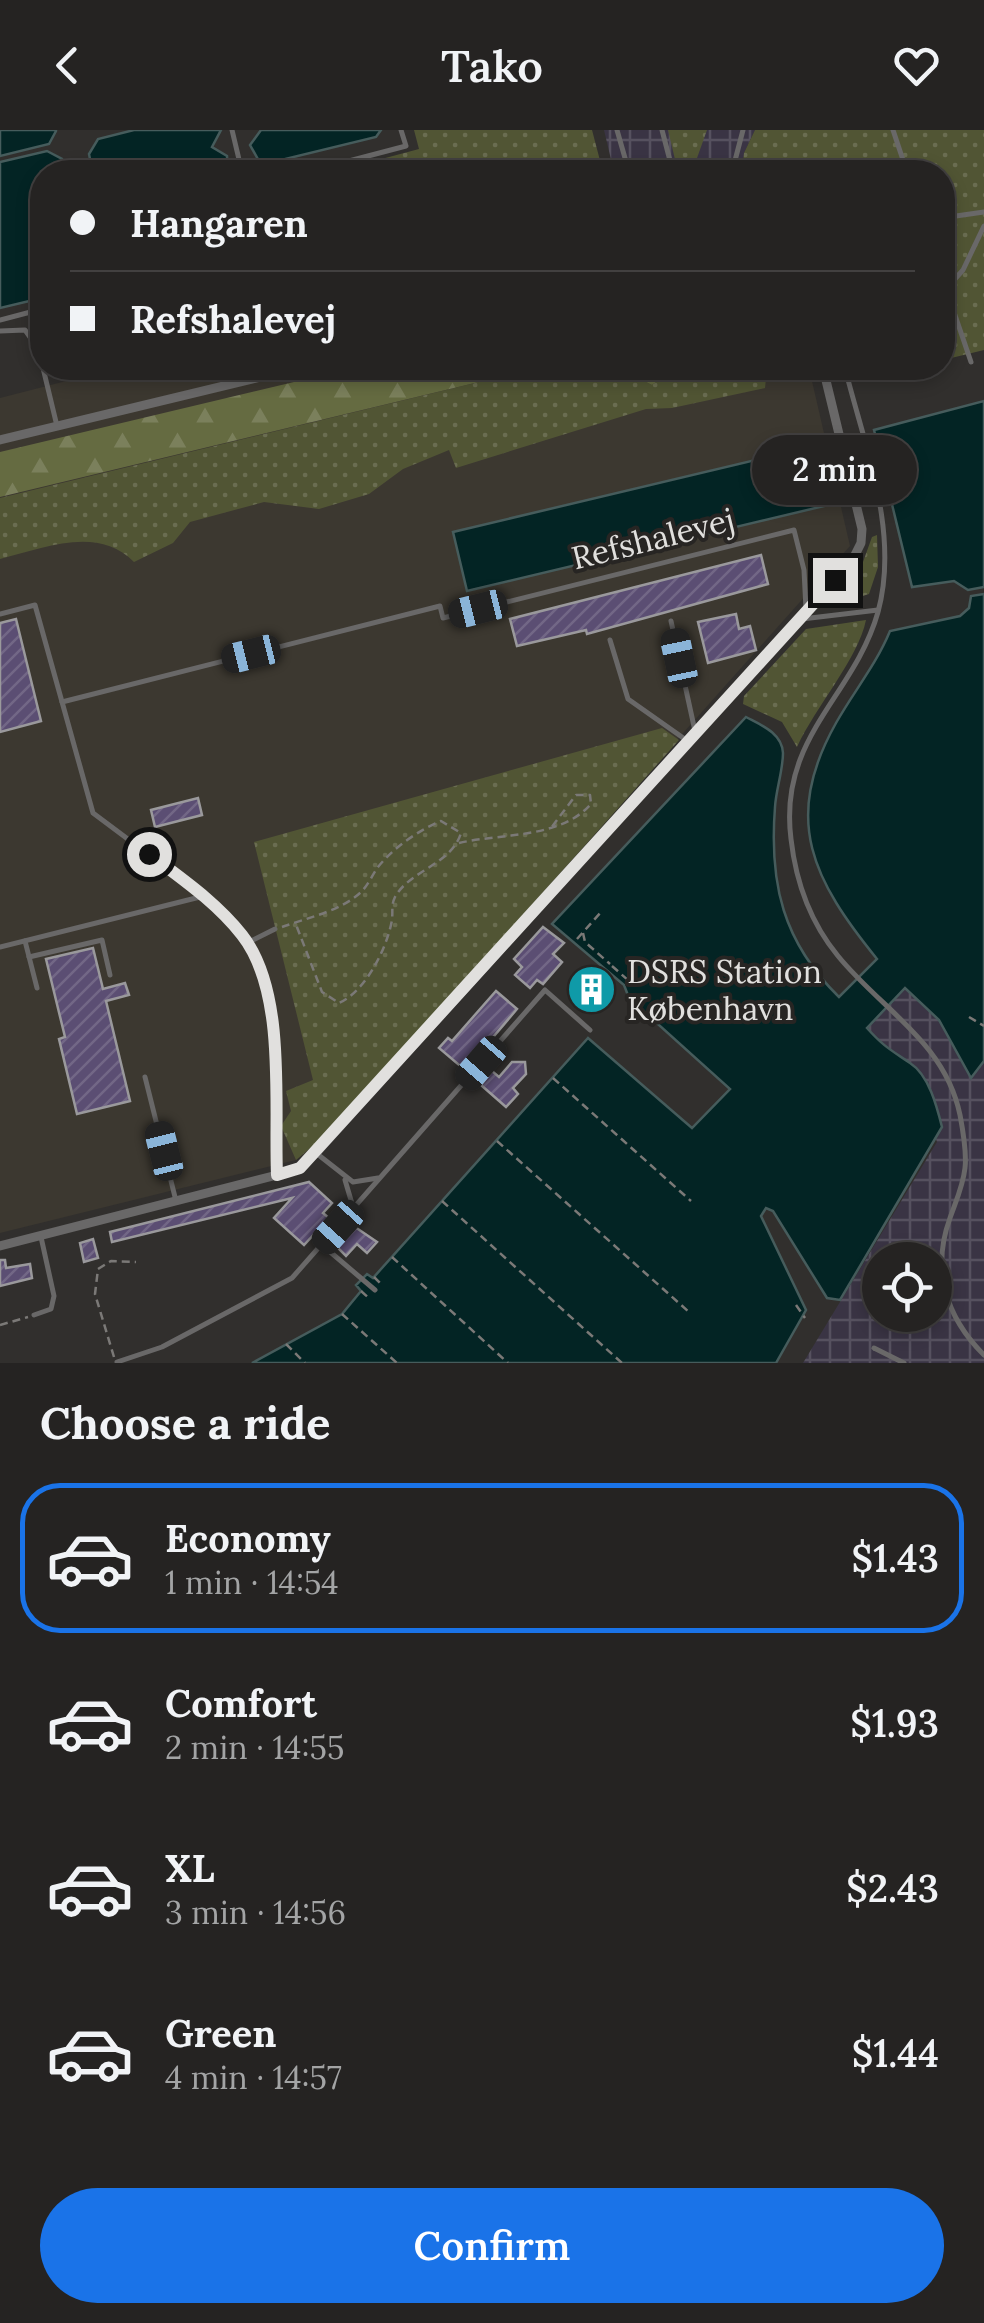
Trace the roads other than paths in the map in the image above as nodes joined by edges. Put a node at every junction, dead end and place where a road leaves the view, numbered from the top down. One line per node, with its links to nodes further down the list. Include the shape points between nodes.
1 (232, 130): 7 (lane)
2 (402, 130): 8 (lane, via 406,146)
3 (618, 130): 9 (lane)
4 (662, 130): 10 (lane)
5 (743, 130): 11 (lane)
6 (893, 130): 12 (lane)
7 (239, 160)
8 (353, 160)
9 (625, 160)
10 (669, 160)
11 (735, 160)
12 (903, 160)
13 (984, 212): 14 (lane)
14 (955, 216)
15 (984, 226): 16 (lane)
16 (955, 280)
17 (30, 312): 19 (lane)
18 (955, 315): 22 (lane)
19 (0, 320)
20 (0, 331): 21 (lane, via 25,330)
21 (30, 337)
22 (971, 362)
23 (46, 380): 27 (lane)
24 (248, 380): 27 (street)
25 (826, 380): 31 (street, via 861,543)
26 (848, 380): 29 (lane, via 882,515 885,572)
27 (57, 426): 28 (street)
28 (0, 440)
29 (878, 610): 31 (lane); 58 (lane, via 803,748 790,814 794,868 817,926 928,1046 946,1075 966,1164 940,1266 954,1317)
30 (0, 614): 34 (lane, via 36,605)
31 (803, 616): 34 (lane, Refshalevej, via 804,570 794,530 444,618 440,606); 35 (street)
32 (671, 620): 35 (lane)
33 (610, 640): 35 (lane, via 628,699)
34 (62, 702): 36 (lane, via 93,813)
35 (692, 738): 46 (street)
36 (204, 896): 38 (lane); 39 (lane)
37 (276, 930): 39 (lane)
38 (25, 941): 40 (lane); 41 (lane)
39 (247, 943): 47 (lane, via 262,968 271,1010)
40 (0, 947)
41 (29, 957): 42 (lane, via 102,940); 43 (lane)
42 (110, 975)
43 (37, 988)
44 (590, 1030): 49 (lane, via 545,990)
45 (145, 1077): 50 (lane)
46 (316, 1153): 47 (street, via 300,1168); 48 (lane)
47 (277, 1175): 50 (street)
48 (344, 1177): 49 (lane); 51 (lane)
49 (381, 1177): 51 (lane)
50 (176, 1201): 52 (street)
51 (353, 1210): 53 (lane)
52 (40, 1236): 54 (street); 56 (lane, via 54,1296 51,1308)
53 (322, 1245): 55 (lane); 59 (lane, via 292,1278 162,1347)
54 (0, 1246)
55 (375, 1290)
56 (34, 1316)
57 (874, 1348): 60 (lane)
58 (984, 1355)
59 (116, 1362)
60 (904, 1363)

